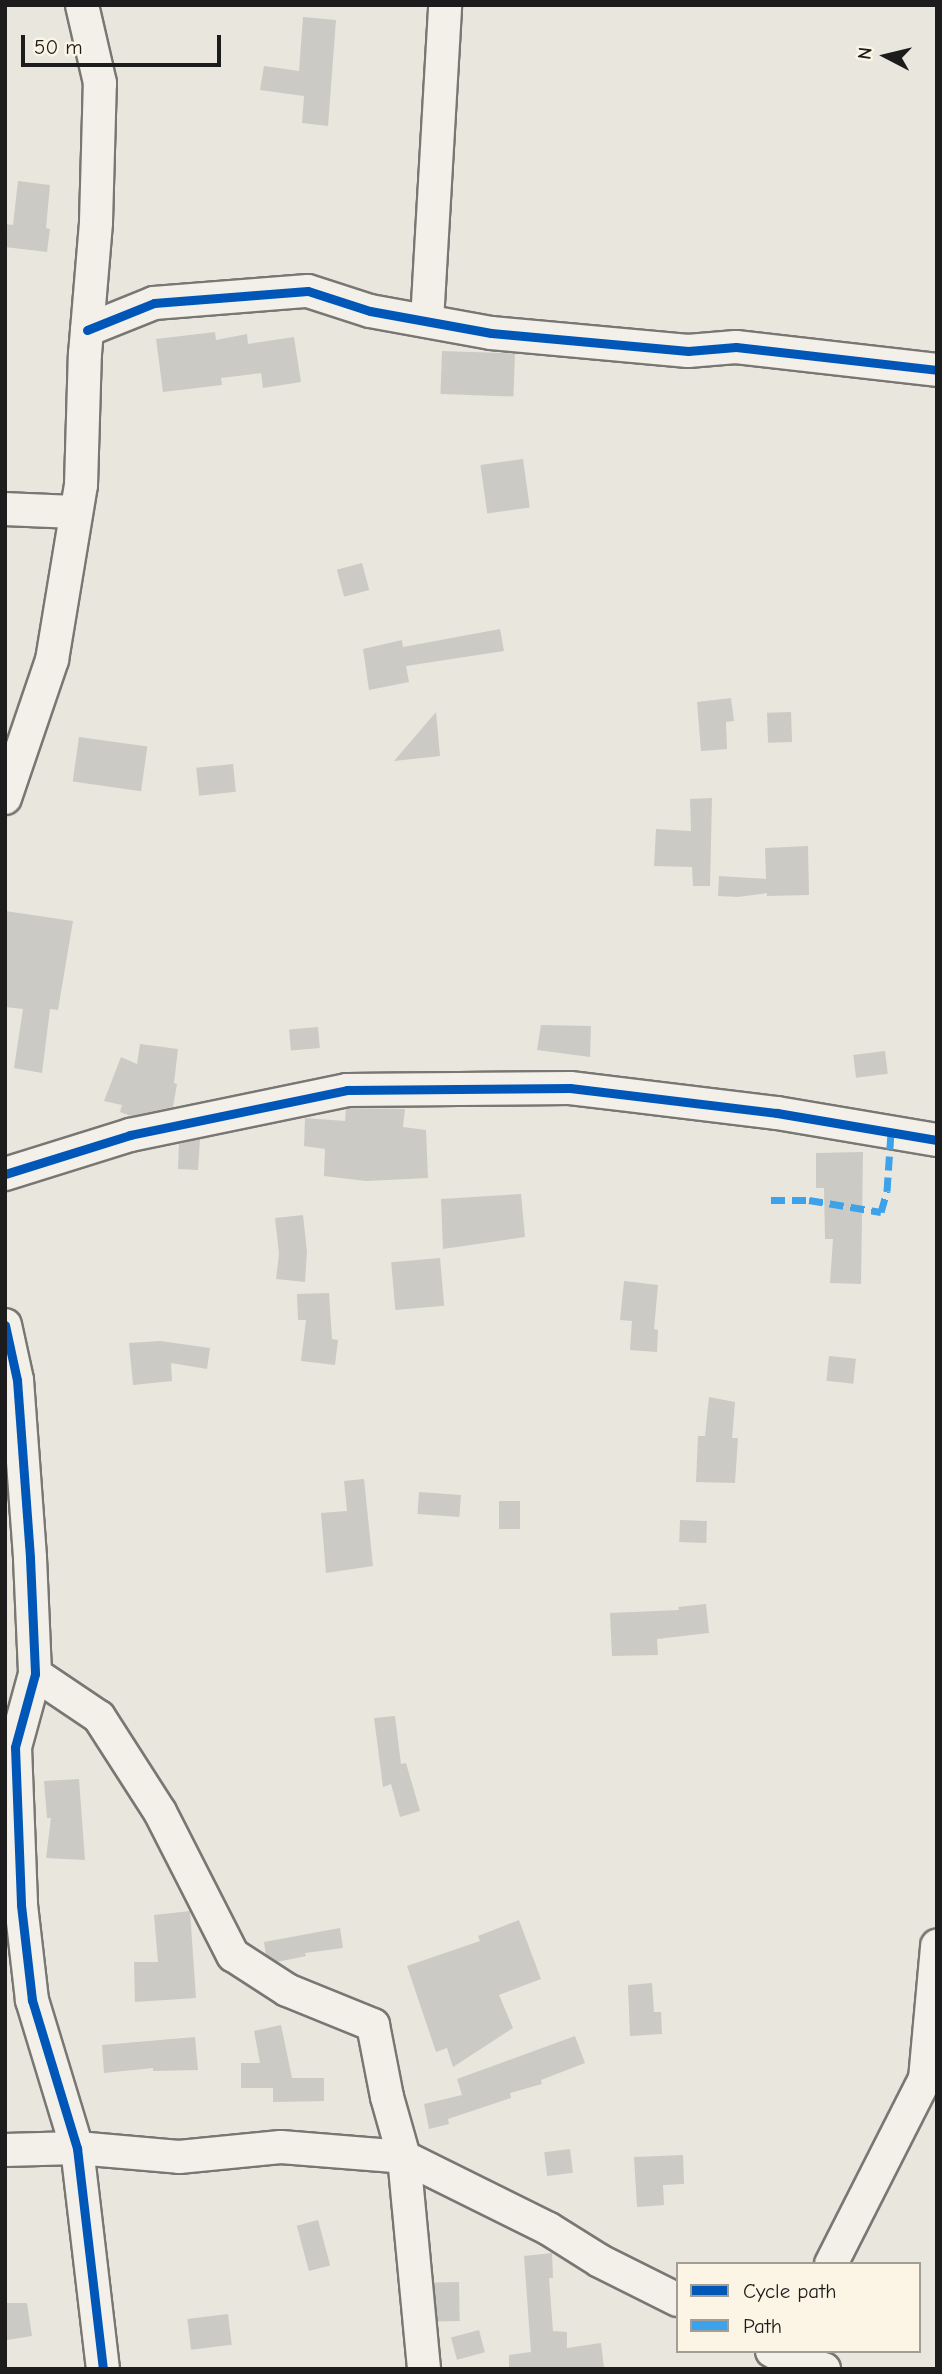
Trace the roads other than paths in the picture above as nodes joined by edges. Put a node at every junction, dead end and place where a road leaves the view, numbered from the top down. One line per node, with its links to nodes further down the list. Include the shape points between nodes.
1 (82, 5): 4 (street, via 100,83)
2 (445, 5): 3 (street)
3 (427, 321): 4 (street, via 370,311 308,291 154,303); 5 (street, via 491,332 688,351 736,347)
4 (87, 330): 7 (street)
5 (937, 370)
6 (5, 509): 7 (street)
7 (76, 512): 8 (street, via 52,660)
8 (5, 798)
9 (937, 1140): 10 (street, via 777,1113 570,1088 347,1090 130,1135)
10 (5, 1174)
11 (5, 1325): 12 (street, via 17,1380)
12 (35, 1674): 14 (street, via 15,1746); 17 (street, via 99,1717 160,1812 233,1955 287,1990 373,2025)
13 (937, 1946): 18 (street, via 925,2079)
14 (19, 2000): 15 (street)
15 (77, 2148): 16 (street); 17 (street, via 180,2157 281,2147); 21 (street)
16 (5, 2150)
17 (404, 2157): 19 (street); 22 (street)
18 (832, 2262)
19 (676, 2299)
20 (784, 2358): 23 (street)
21 (103, 2369)
22 (424, 2369)
23 (824, 2369)

